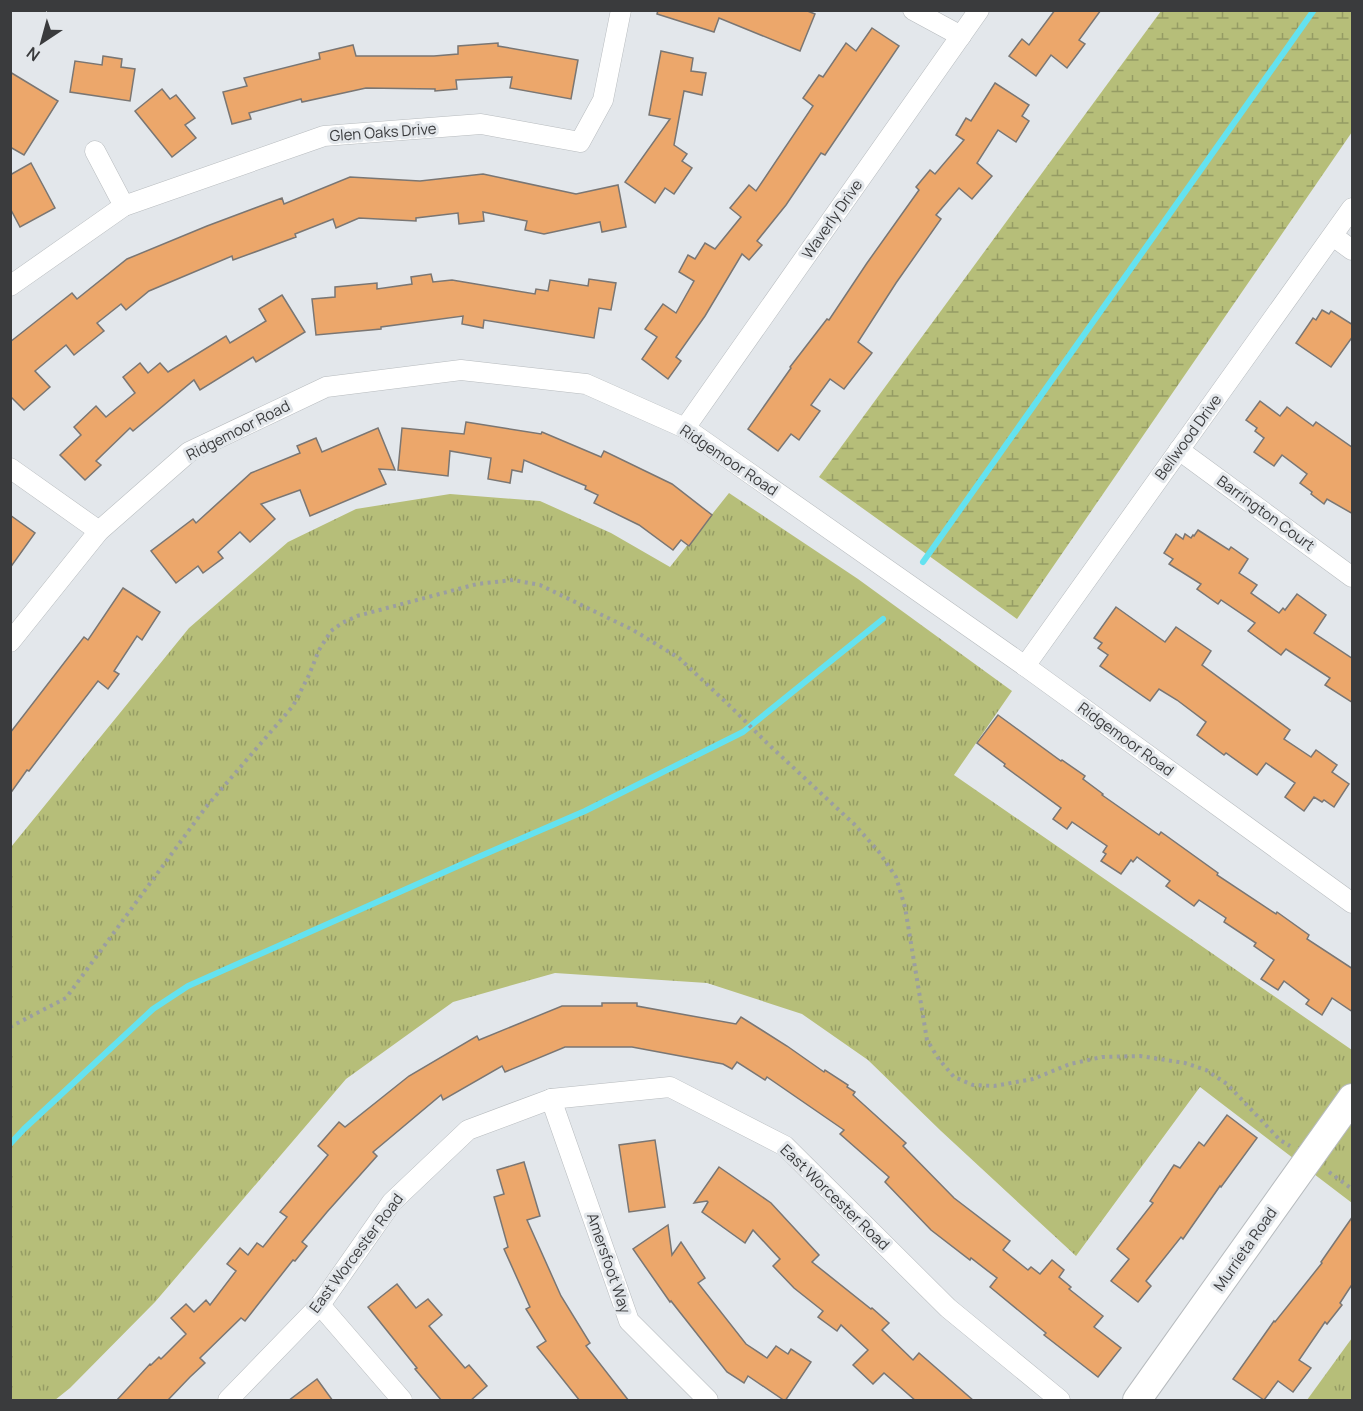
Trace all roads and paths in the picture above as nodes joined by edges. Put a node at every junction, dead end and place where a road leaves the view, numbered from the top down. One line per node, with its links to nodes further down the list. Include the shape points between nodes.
1 (621, 10): 6 (street, Glen Oaks Drive, via 603,100 580,142 481,124 324,136)
2 (913, 10): 4 (street)
3 (979, 10): 4 (street, Waverly Drive)
4 (961, 36): 11 (street, Waverly Drive)
5 (95, 151): 6 (street)
6 (124, 206): 10 (street, Glen Oaks Drive)
7 (1353, 208): 8 (street, Bellwood Drive)
8 (1333, 236): 9 (street); 12 (street, Bellwood Drive)
9 (1353, 250)
10 (10, 286)
11 (685, 428): 14 (street, Ridgemoor Road, via 586,384 461,370 326,387 189,452); 17 (street, Ridgemoor Road)
12 (1179, 450): 15 (street, Barrington Court); 17 (street, Bellwood Drive)
13 (10, 468): 14 (street)
14 (99, 531): 16 (street, Ridgemoor Road)
15 (1353, 577)
16 (10, 642)
17 (1025, 666): 18 (street, Ridgemoor Road)
18 (1353, 903)
19 (10, 1027): 22 (path, via 66,998 206,807 293,706 331,632 357,616 477,584 513,580 540,585 633,630 679,658 879,852 896,877 905,908 927,1040 954,1077 973,1085 994,1086 1033,1079 1070,1064 1102,1057 1140,1056 1185,1063 1206,1070 1227,1084 1281,1140)
20 (1353, 1098): 22 (main road, Murrieta Road)
21 (551, 1099): 24 (street, East Worcester Road, via 468,1130 392,1202); 27 (street, Amersfoot Way, via 629,1321); 28 (street, East Worcester Road, via 670,1088 785,1146 948,1308)
22 (1309, 1158): 23 (path); 29 (main road, Murrieta Road)
23 (1353, 1189)
24 (320, 1305): 25 (street, East Worcester Road); 26 (street)
25 (228, 1401)
26 (402, 1401)
27 (708, 1401)
28 (1060, 1401)
29 (1137, 1401)

